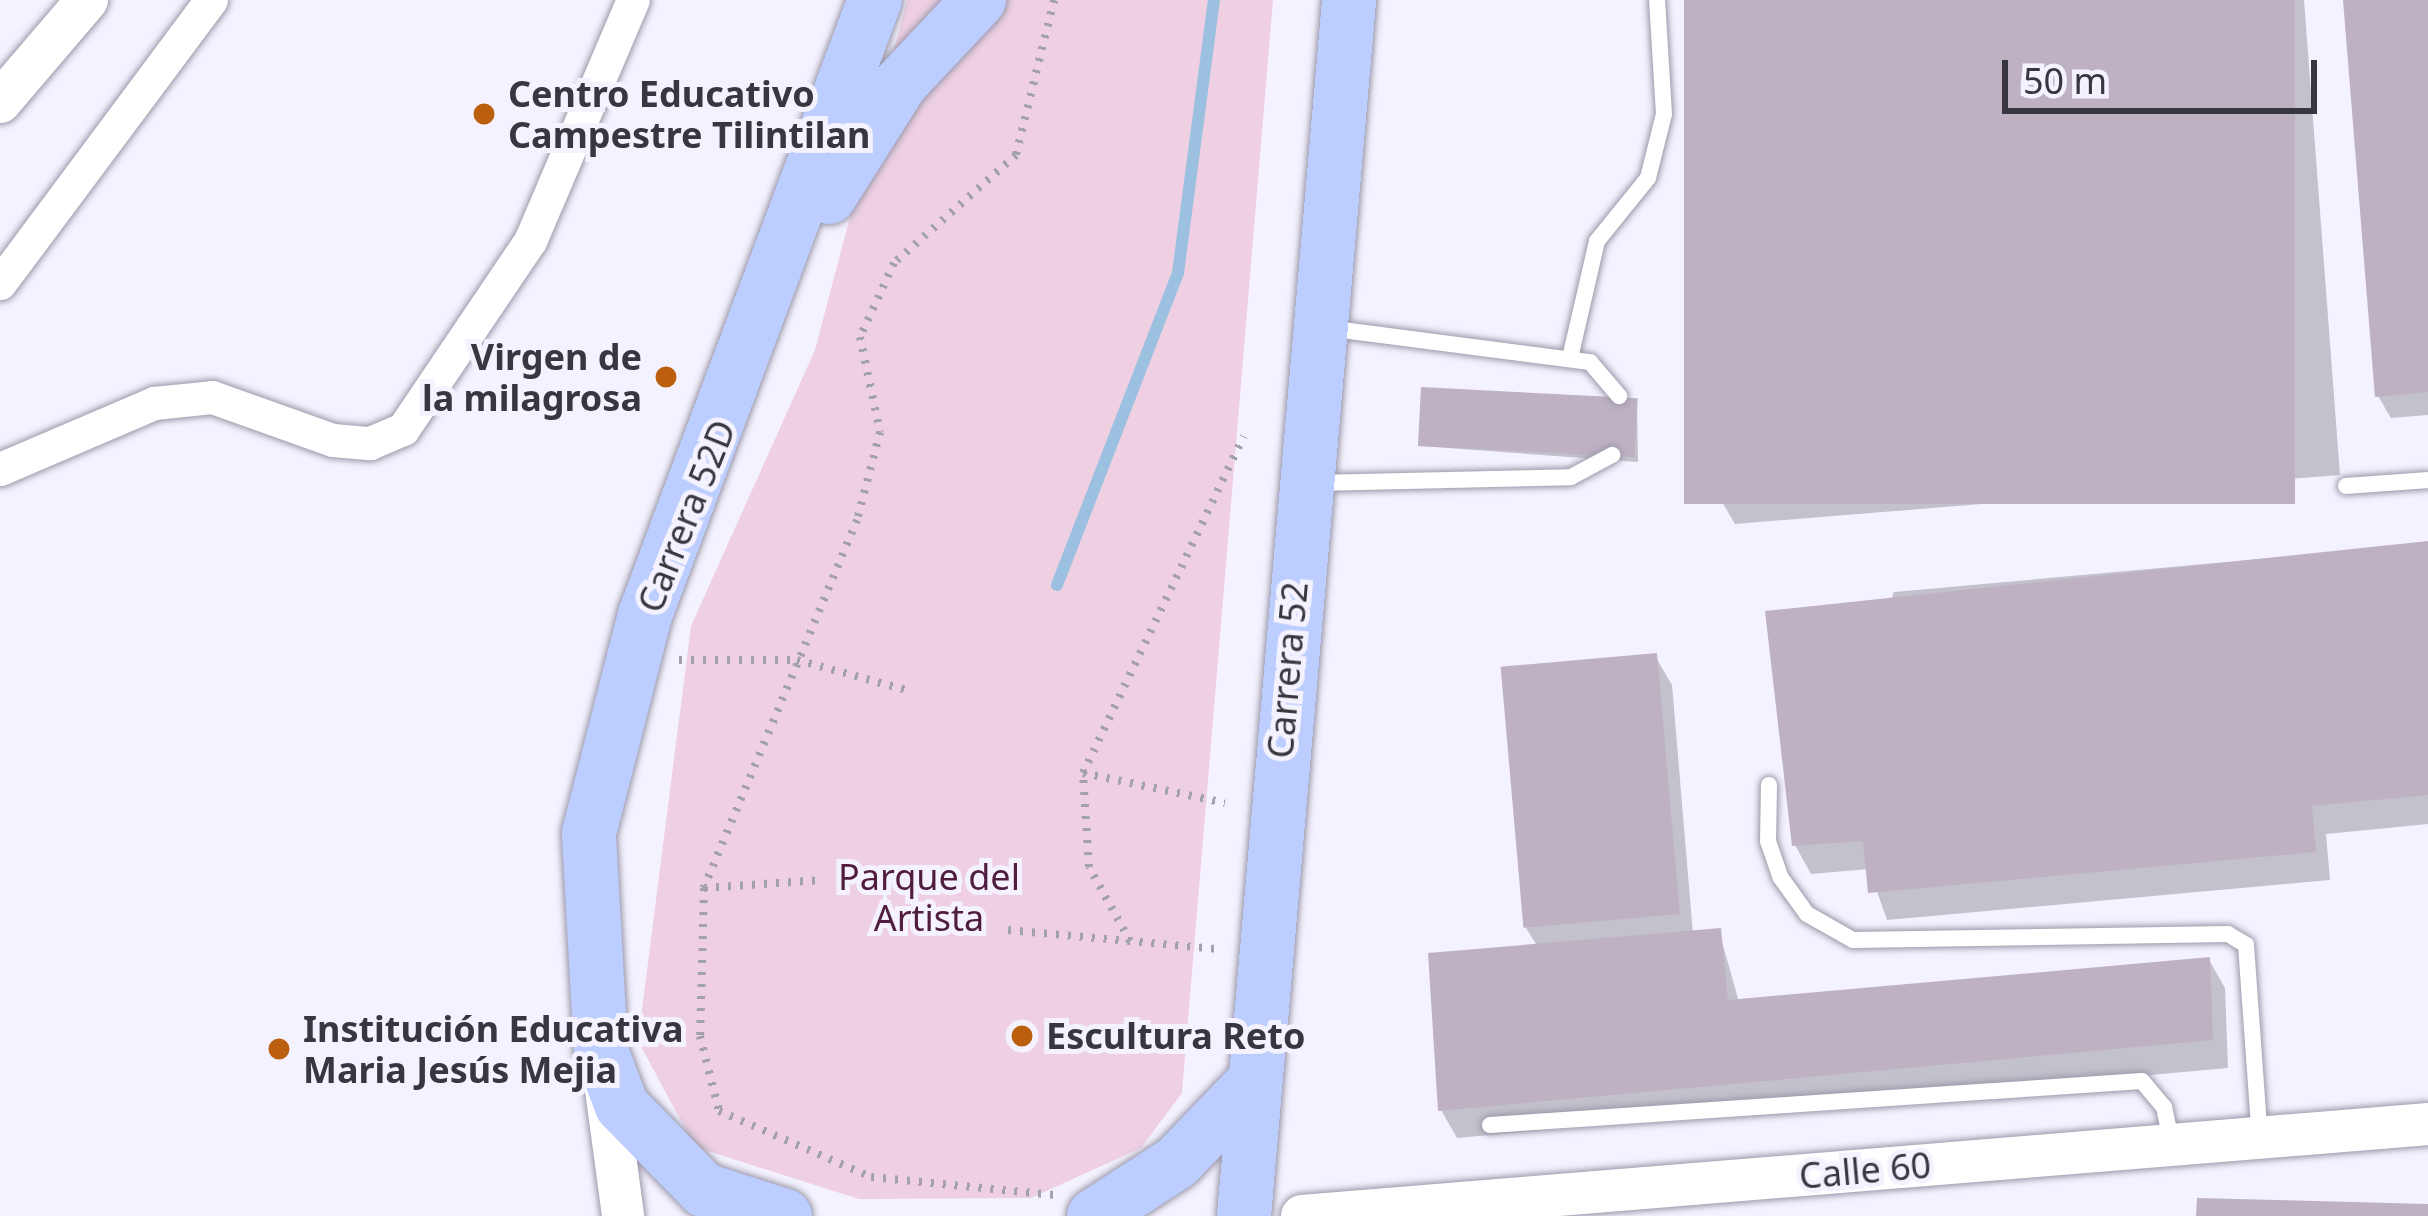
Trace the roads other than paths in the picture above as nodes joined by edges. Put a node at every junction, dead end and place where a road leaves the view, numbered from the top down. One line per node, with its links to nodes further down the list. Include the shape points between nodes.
1 (87, 0): 9 (street)
2 (211, 0): 11 (street)
3 (633, 0): 16 (street, via 530,241 403,429 370,443 333,440 212,398 154,403)
4 (875, 0): 17 (main road, Carrera 52D)
5 (1315, 0): 10 (main road, Carrera 52)
6 (1348, 0): 10 (main road, Carrera 52)
7 (1657, 0): 13 (lane, via 1664,114 1648,178 1597,242)
8 (972, 6): 17 (main road, via 862,136)
9 (0, 102)
10 (1330, 123): 12 (main road, Carrera 52)
11 (0, 283)
12 (1314, 326): 13 (lane); 19 (main road, Carrera 52)
13 (1570, 358): 14 (lane, via 1590,362)
14 (1619, 396)
15 (1612, 455): 19 (lane, via 1571,477)
16 (0, 469)
17 (708, 469): 22 (main road, Carrera 52D, via 633,659 590,833)
18 (2428, 480): 20 (lane)
19 (1302, 484): 23 (main road, Carrera 52)
20 (2346, 487)
21 (1769, 785): 26 (lane, via 1768,841 1781,878 1807,914 1853,940 2228,934 2246,944)
22 (601, 1051): 29 (street); 30 (main road, via 622,1106 657,1154 704,1190)
23 (1255, 1081): 28 (main road, via 1166,1170); 31 (main road, Carrera 52)
24 (2428, 1124): 26 (street, Calle 60)
25 (1490, 1125): 27 (lane, via 2142,1081 2164,1107)
26 (2260, 1138): 27 (street, Calle 60)
27 (2172, 1146): 32 (street, Calle 60)
28 (1084, 1206)
29 (623, 1216)
30 (785, 1216)
31 (1244, 1216)
32 (1302, 1216)

